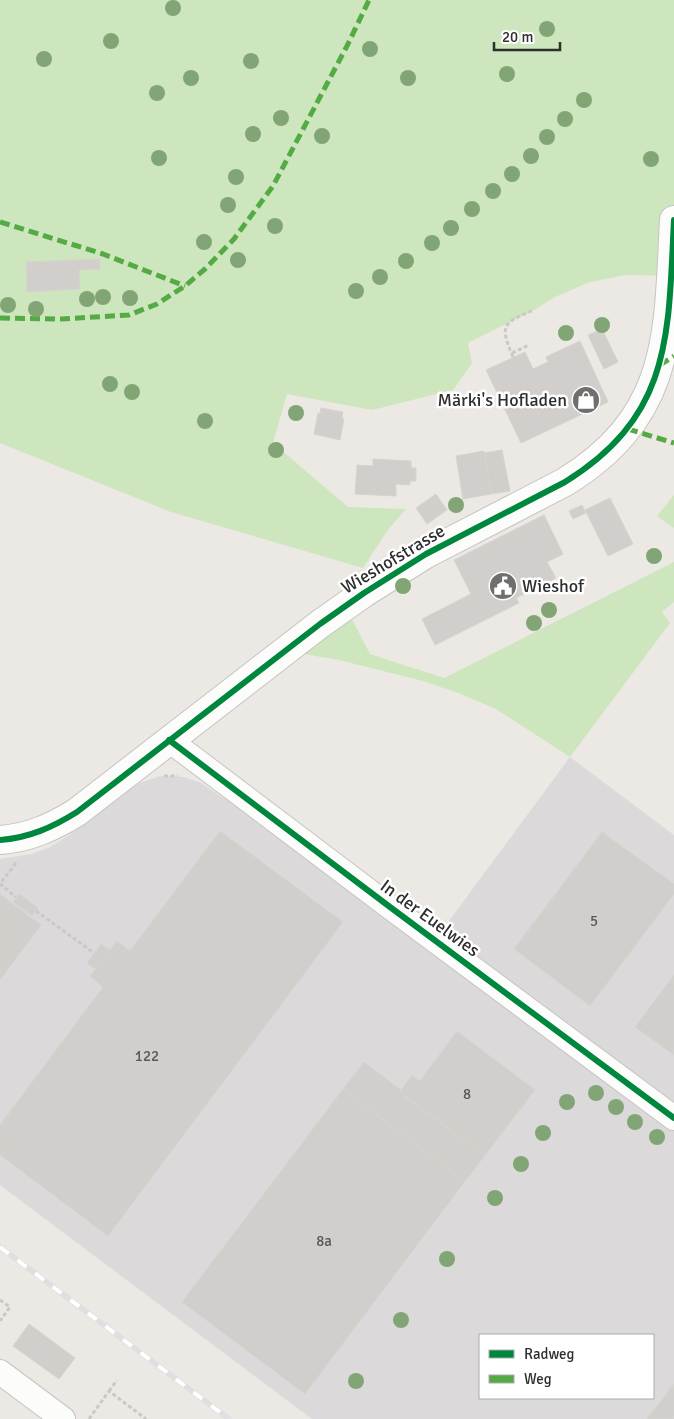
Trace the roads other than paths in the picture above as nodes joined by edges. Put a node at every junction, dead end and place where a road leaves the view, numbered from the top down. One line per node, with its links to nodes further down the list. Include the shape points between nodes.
1 (674, 220): 2 (street, Wieshofstrasse)
2 (667, 361): 3 (street, Wieshofstrasse, via 638,414 616,442 584,470 426,554 364,593)
3 (169, 740): 4 (street, Wieshofstrasse, via 66,819 40,832); 5 (street, In der Euelwies)
4 (0, 840)
5 (674, 1118)
6 (0, 1372): 7 (street)
7 (63, 1419)

